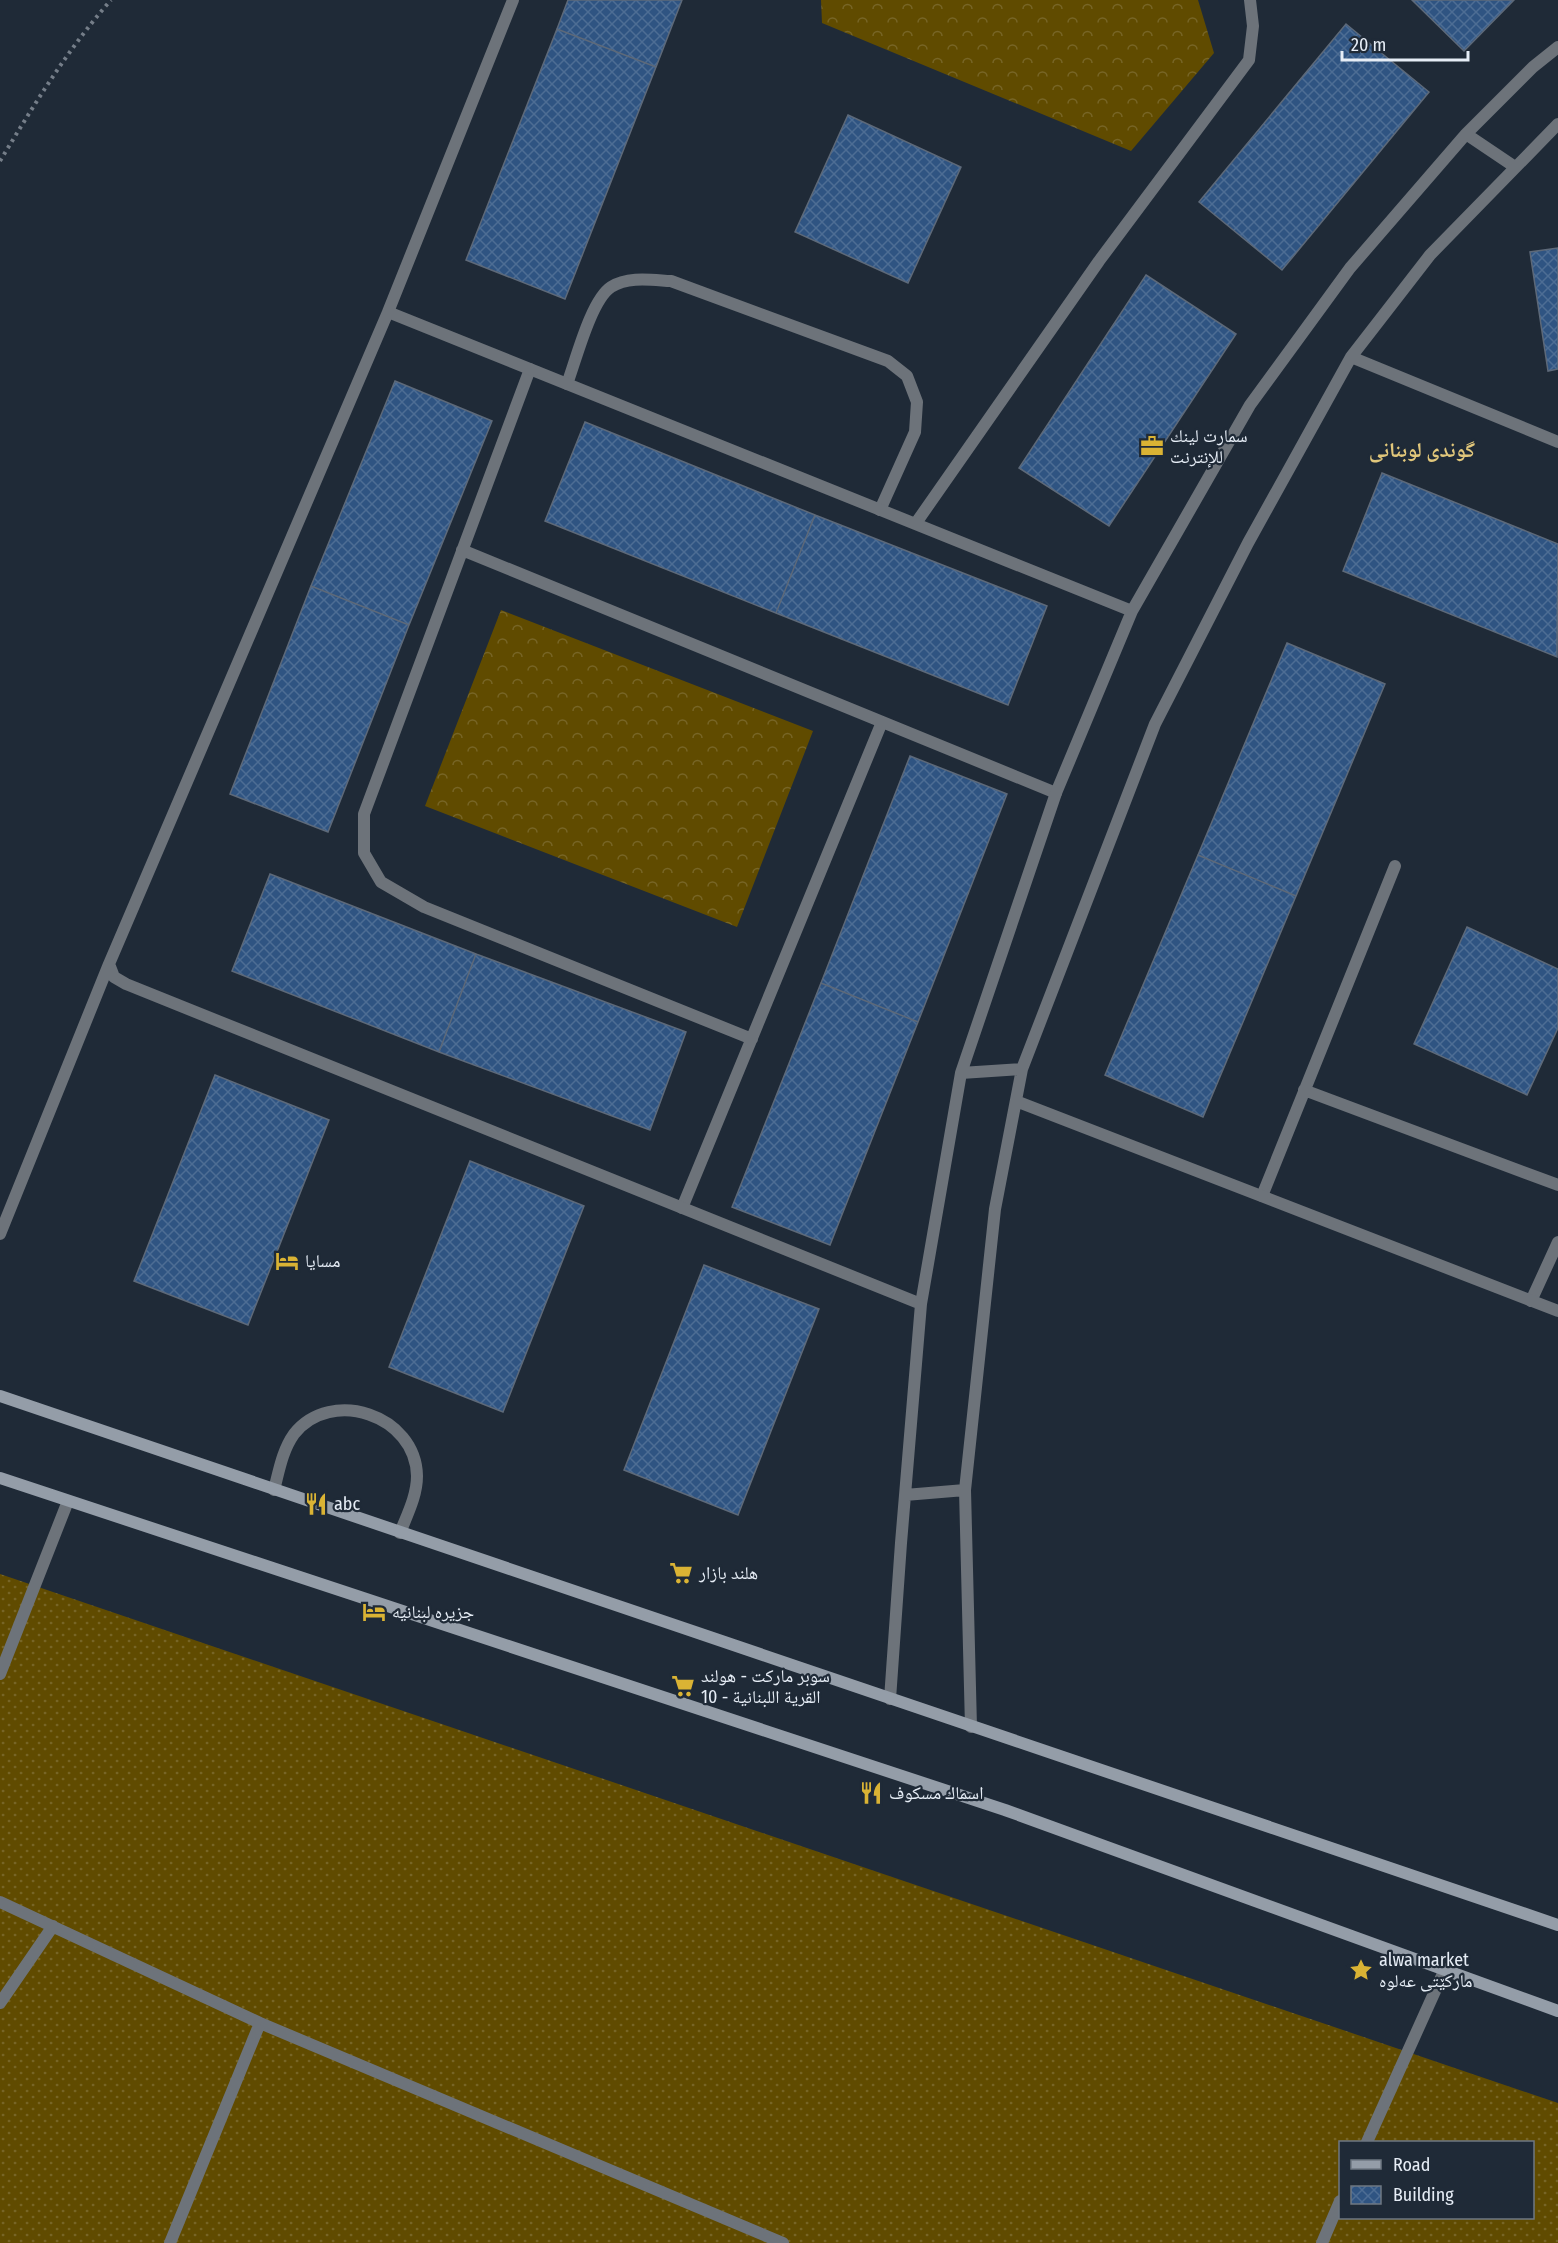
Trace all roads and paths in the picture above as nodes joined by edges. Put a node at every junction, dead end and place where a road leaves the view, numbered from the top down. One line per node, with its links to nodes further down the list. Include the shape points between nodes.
1 (111, 0): 7 (path, via 51,78)
2 (513, 0): 9 (street)
3 (1250, 0): 15 (street, via 1253,26 1249,60 1099,261)
4 (1558, 47): 6 (street)
5 (1558, 124): 8 (street)
6 (1466, 134): 8 (street); 17 (street, via 1350,268 1250,405)
7 (0, 161)
8 (1515, 167): 10 (street, via 1430,255)
9 (388, 312): 11 (street); 21 (street)
10 (1351, 357): 13 (street); 23 (street, via 1248,543 1155,724)
11 (530, 369): 12 (street); 16 (street)
12 (567, 384): 14 (street); 14 (street, via 596,304 611,287 637,279 671,281 888,361 908,376 917,402 915,432)
13 (1558, 442)
14 (880, 510): 15 (street)
15 (916, 523): 17 (street)
16 (462, 550): 18 (street); 22 (street, via 364,814 364,853 381,882 424,907)
17 (1132, 611): 19 (street)
18 (882, 722): 19 (street); 22 (street)
19 (1056, 793): 24 (street)
20 (1395, 866): 25 (street)
21 (109, 964): 29 (street, via 114,977 126,984); 30 (street)
22 (752, 1038): 29 (street)
23 (1022, 1069): 24 (street); 26 (street)
24 (961, 1073): 33 (street)
25 (1304, 1090): 27 (street); 28 (street)
26 (1016, 1101): 28 (street); 38 (street, via 995,1209)
27 (1558, 1185)
28 (1262, 1196): 32 (street)
29 (682, 1208): 33 (street)
30 (0, 1234)
31 (1558, 1242): 32 (street)
32 (1531, 1301): 34 (street)
33 (921, 1304): 39 (street)
34 (1558, 1311)
35 (0, 1396): 37 (street)
36 (0, 1478): 40 (street)
37 (274, 1490): 41 (street); 41 (street, via 283,1454 295,1434 312,1419 334,1411 358,1410 380,1418 399,1432 412,1452 417,1475 414,1498)
38 (965, 1490): 39 (street); 44 (street)
39 (905, 1495): 43 (street)
40 (68, 1501): 42 (street); 48 (street, via 1005,1810)
41 (399, 1533): 43 (street)
42 (0, 1674)
43 (890, 1700): 44 (street)
44 (971, 1727): 46 (street)
45 (0, 1902): 47 (street)
46 (1558, 1925)
47 (53, 1926): 49 (street); 51 (street)
48 (1445, 1969): 50 (street); 52 (street)
49 (0, 2003)
50 (1558, 2011)
51 (260, 2023): 54 (street); 55 (street)
52 (1367, 2141)
53 (1339, 2205): 56 (street)
54 (170, 2243)
55 (783, 2243)
56 (1322, 2243)

